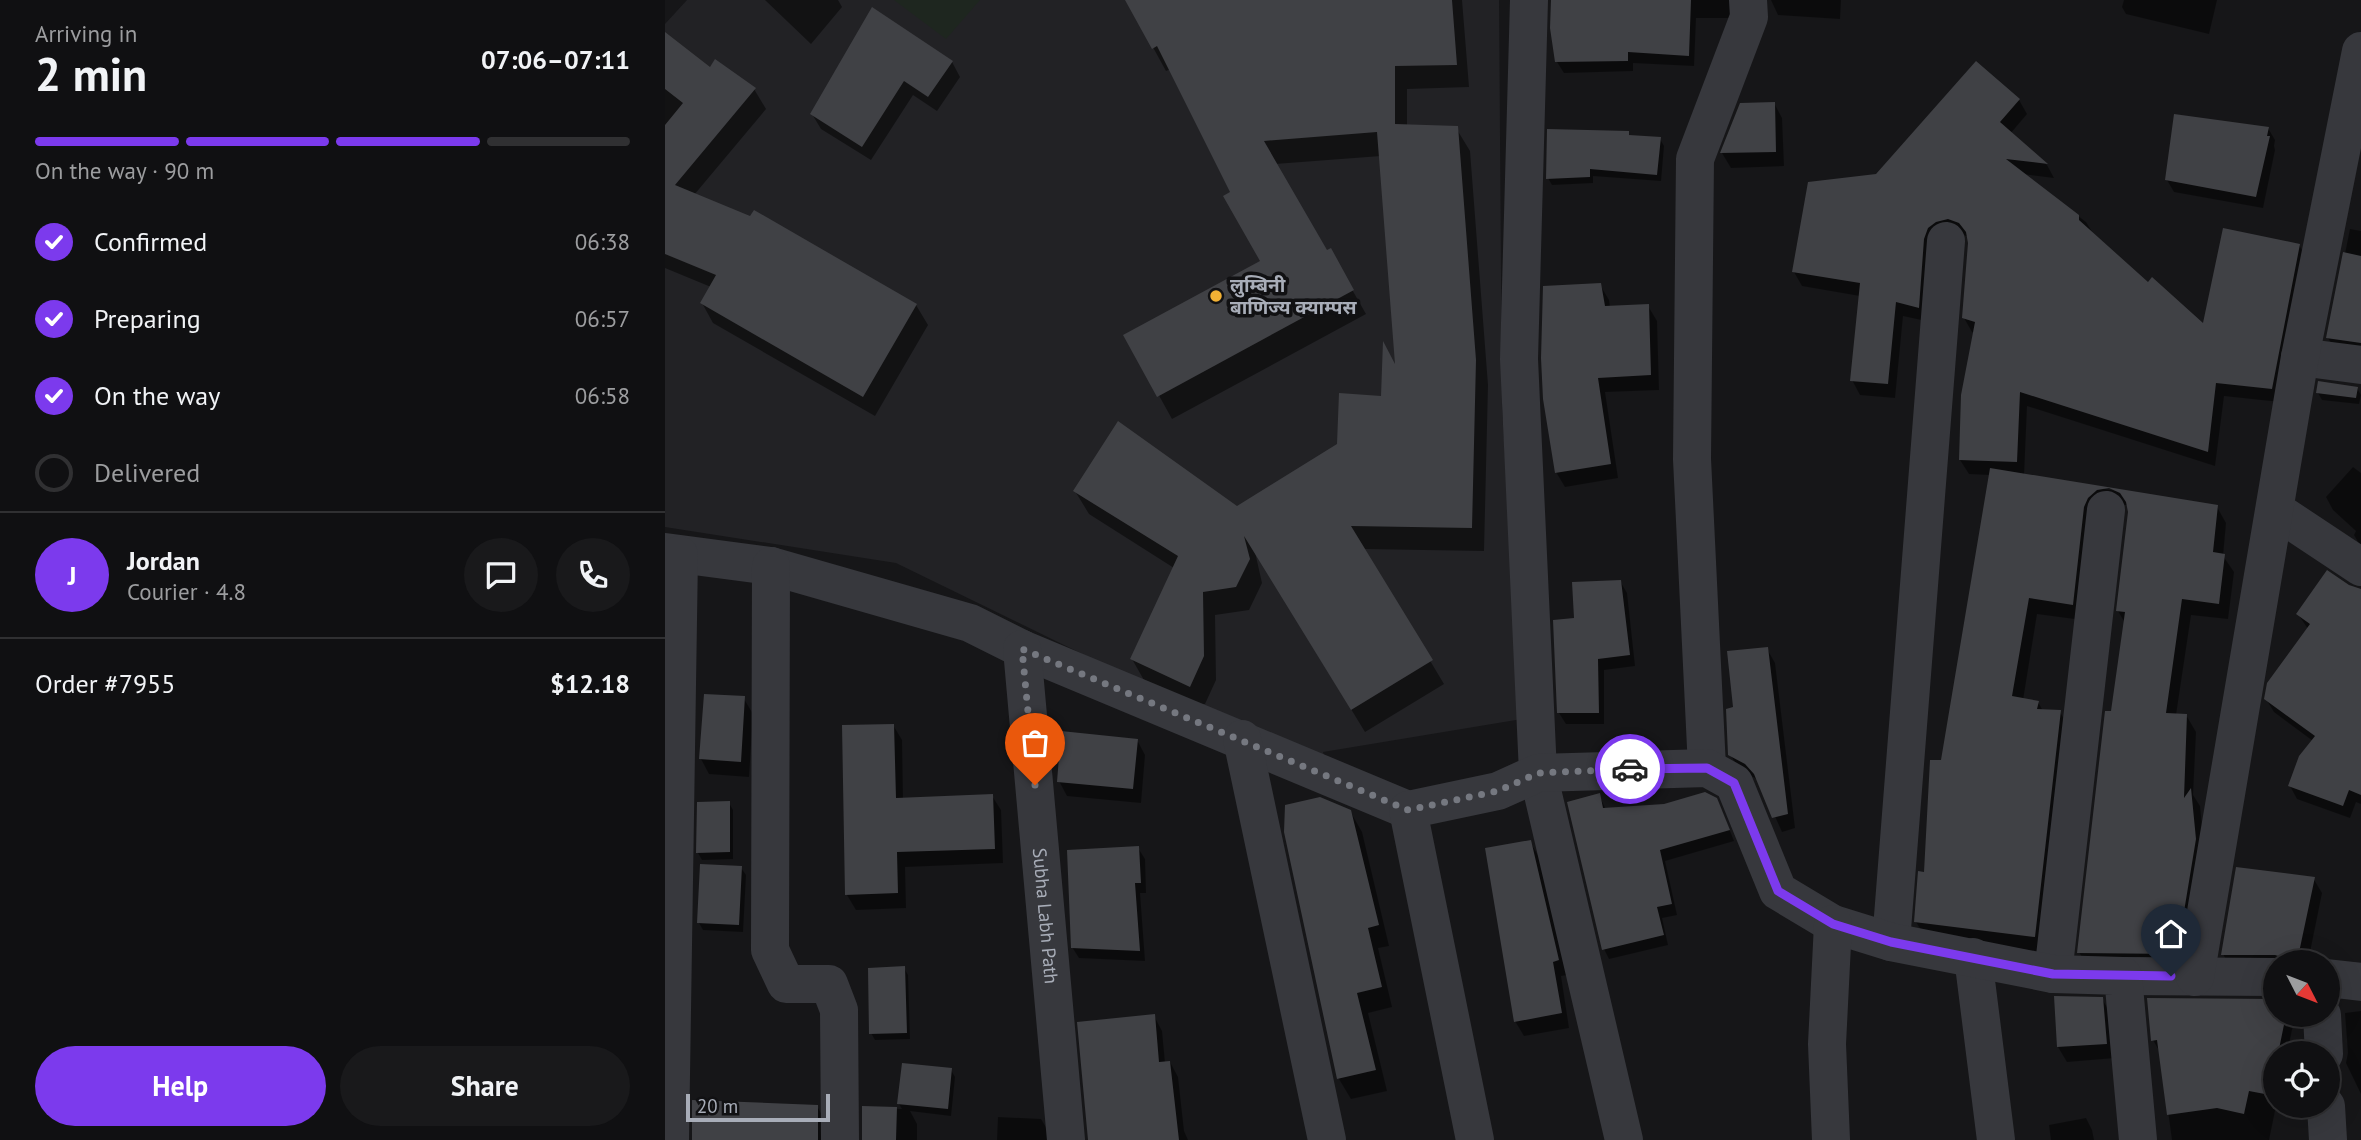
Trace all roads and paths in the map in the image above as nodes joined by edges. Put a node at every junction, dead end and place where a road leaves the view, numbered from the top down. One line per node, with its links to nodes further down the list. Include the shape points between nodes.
1 (1529, 0): 15 (street, via 1519,359)
2 (1748, 0): 14 (street, via 1749,17 1695,159 1692,459)
3 (2361, 51): 5 (street)
4 (1946, 241): 18 (street)
5 (2301, 357): 6 (street); 8 (street)
6 (2361, 365)
7 (2106, 510): 20 (street)
8 (2274, 510): 11 (street); 22 (street)
9 (672, 553): 10 (street); 27 (street)
10 (771, 566): 12 (street, via 970,623); 28 (street, via 770,950 786,984 829,984 839,1010)
11 (2361, 567)
12 (1022, 649): 13 (street); 29 (street, Subha Labh Path)
13 (1242, 739): 16 (street); 30 (street)
14 (1707, 768): 15 (street); 17 (street, via 1734,783 1778,891)
15 (1538, 773): 16 (street, via 1498,791); 32 (street)
16 (1408, 810): 31 (street)
17 (1833, 924): 18 (street); 33 (street, via 1827,1044)
18 (1891, 942): 19 (street)
19 (1973, 957): 20 (street); 34 (street)
20 (2053, 974): 21 (street)
21 (2123, 976): 22 (street); 35 (street)
22 (2195, 977): 23 (street)
23 (2263, 977)
24 (2340, 980): 25 (street)
25 (2361, 982)
26 (2327, 1118): 36 (street)
27 (670, 1140)
28 (840, 1140)
29 (1066, 1140)
30 (1327, 1140)
31 (1475, 1140)
32 (1624, 1140)
33 (1831, 1140)
34 (1996, 1140)
35 (2138, 1140)
36 (2328, 1140)

